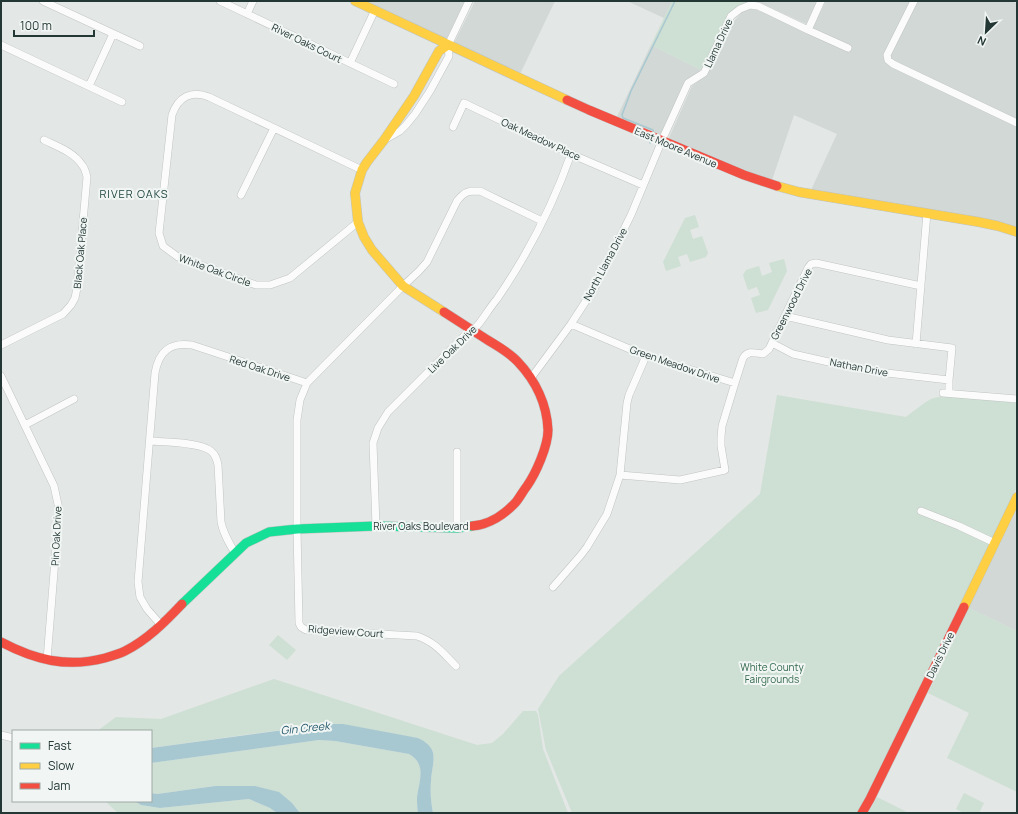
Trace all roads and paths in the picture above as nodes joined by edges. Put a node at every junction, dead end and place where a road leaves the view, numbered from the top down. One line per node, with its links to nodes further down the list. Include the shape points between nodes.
1 (44, 1): 11 (street)
2 (220, 1): 9 (street, River Oaks Court)
3 (253, 1): 9 (street)
4 (355, 1): 8 (street, East Moore Avenue)
5 (469, 1): 13 (street)
6 (821, 1): 10 (street)
7 (914, 1): 20 (street, via 887,55 888,60)
8 (375, 10): 13 (street, East Moore Avenue); 16 (street)
9 (247, 14): 16 (street, River Oaks Court)
10 (808, 30): 15 (street, Llama Drive); 24 (street, Llama Drive, via 758,6 750,4 740,8 731,16 704,73 688,83)
11 (113, 34): 14 (street); 18 (street)
12 (1, 44): 18 (street)
13 (448, 45): 24 (street, East Moore Avenue); 26 (street, River Oaks Boulevard, via 439,51 420,86)
14 (140, 46)
15 (848, 48)
16 (350, 63): 17 (street, River Oaks Court)
17 (394, 84)
18 (89, 86): 19 (street)
19 (122, 102)
20 (1017, 123)
21 (453, 126): 25 (street, Oak Meadow Place, via 464,103)
22 (274, 128): 26 (street, White Oak Circle); 28 (street); 31 (street, White Oak Circle, via 204,95 188,95 180,101 172,115 159,233 163,246 178,257 256,285 270,285 290,278)
23 (44, 140): 40 (street, Black Oak Place, via 76,158 83,165 87,177 75,298 64,314)
24 (662, 141): 27 (street, North Llama Drive); 29 (street, East Moore Avenue, via 766,183 855,202)
25 (571, 154): 27 (street, Oak Meadow Place); 30 (street, Live Oak Drive)
26 (362, 170): 31 (street, River Oaks Boulevard, via 355,193)
27 (643, 185): 36 (street, North Llama Drive, via 595,287)
28 (241, 196)
29 (927, 213): 32 (street, East Moore Avenue); 34 (street)
30 (542, 221): 33 (street, via 480,191 463,194 426,262); 37 (street, Live Oak Drive, via 522,261)
31 (358, 222): 33 (street, River Oaks Boulevard, via 372,250)
32 (1017, 232)
33 (403, 286): 37 (street, River Oaks Boulevard); 45 (street)
34 (921, 286): 35 (street, Greenwood Drive, via 811,264); 39 (street)
35 (785, 316): 38 (street, Greenwood Drive); 39 (street)
36 (572, 324): 41 (street, Green Meadow Drive); 43 (street, North Llama Drive)
37 (472, 330): 43 (street, River Oaks Boulevard, via 517,361); 55 (street, Live Oak Drive, via 388,412 378,428 374,443)
38 (772, 343): 44 (street, Nathan Drive, via 793,354 869,371); 46 (street, Greenwood Drive, via 763,354 746,354)
39 (916, 344): 44 (street, via 952,348)
40 (1, 345)
41 (646, 356): 46 (street, Green Meadow Drive); 52 (street, via 627,403)
42 (1, 376): 49 (street, Pin Oak Drive)
43 (531, 378): 56 (street, River Oaks Boulevard, via 546,414 548,431 538,466 518,501 507,510 491,521)
44 (949, 380): 48 (street, via 946,393)
45 (308, 383): 50 (street, Red Oak Drive, via 192,345 171,347 165,350 156,367); 57 (street, via 300,400 297,420)
46 (735, 383): 52 (street, Greenwood Drive, via 722,426 721,446 725,470 680,480)
47 (74, 399): 49 (street)
48 (1017, 399)
49 (25, 425): 63 (street, Pin Oak Drive, via 54,486 59,510)
50 (150, 441): 59 (street, via 203,446 216,457 221,522); 61 (street, Red Oak Drive, via 138,582 140,597)
51 (457, 452): 56 (street)
52 (620, 475): 60 (street, via 603,522 581,555)
53 (1017, 497): 58 (street, Davis Drive)
54 (921, 511): 58 (street)
55 (376, 526): 56 (street, River Oaks Boulevard); 57 (street, River Oaks Boulevard)
56 (457, 528)
57 (297, 529): 59 (street, River Oaks Boulevard, via 269,532 246,543); 64 (street, Ridgeview Court, via 301,627 306,630 417,636 433,644)
58 (995, 543): 67 (street, Davis Drive)
59 (235, 553): 61 (street, River Oaks Boulevard)
60 (553, 587)
61 (161, 625): 63 (street, River Oaks Boulevard, via 128,650 99,660 63,663)
62 (1, 642): 63 (street, River Oaks Boulevard)
63 (47, 660)
64 (456, 666)
65 (1, 735): 66 (street)
66 (12, 738)
67 (862, 813)

